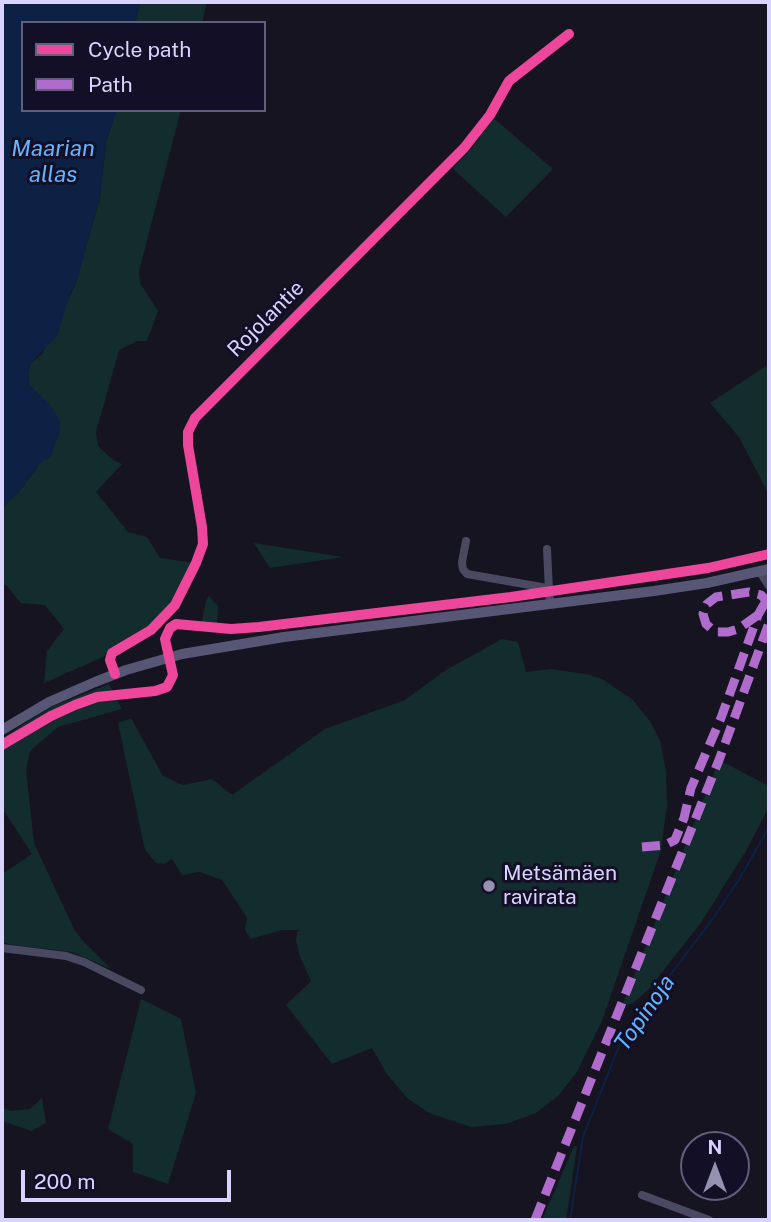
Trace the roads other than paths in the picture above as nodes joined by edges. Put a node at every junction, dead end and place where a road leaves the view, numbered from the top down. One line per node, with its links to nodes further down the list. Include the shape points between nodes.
1 (569, 34): 8 (street, Rojolantie, via 509,81 464,148 195,418 188,444 203,544 174,605 151,630 113,653 110,660)
2 (466, 541): 6 (street, via 463,569 472,577)
3 (547, 549): 6 (street)
4 (764, 571): 5 (street); 7 (main road)
5 (769, 586)
6 (548, 590): 7 (street)
7 (551, 603): 8 (main road, via 235,645 182,654)
8 (115, 674): 9 (main road, via 49,702)
9 (2, 730)
10 (2, 948): 11 (street, via 75,959)
11 (141, 990)
12 (642, 1195): 13 (street)
13 (709, 1220)

